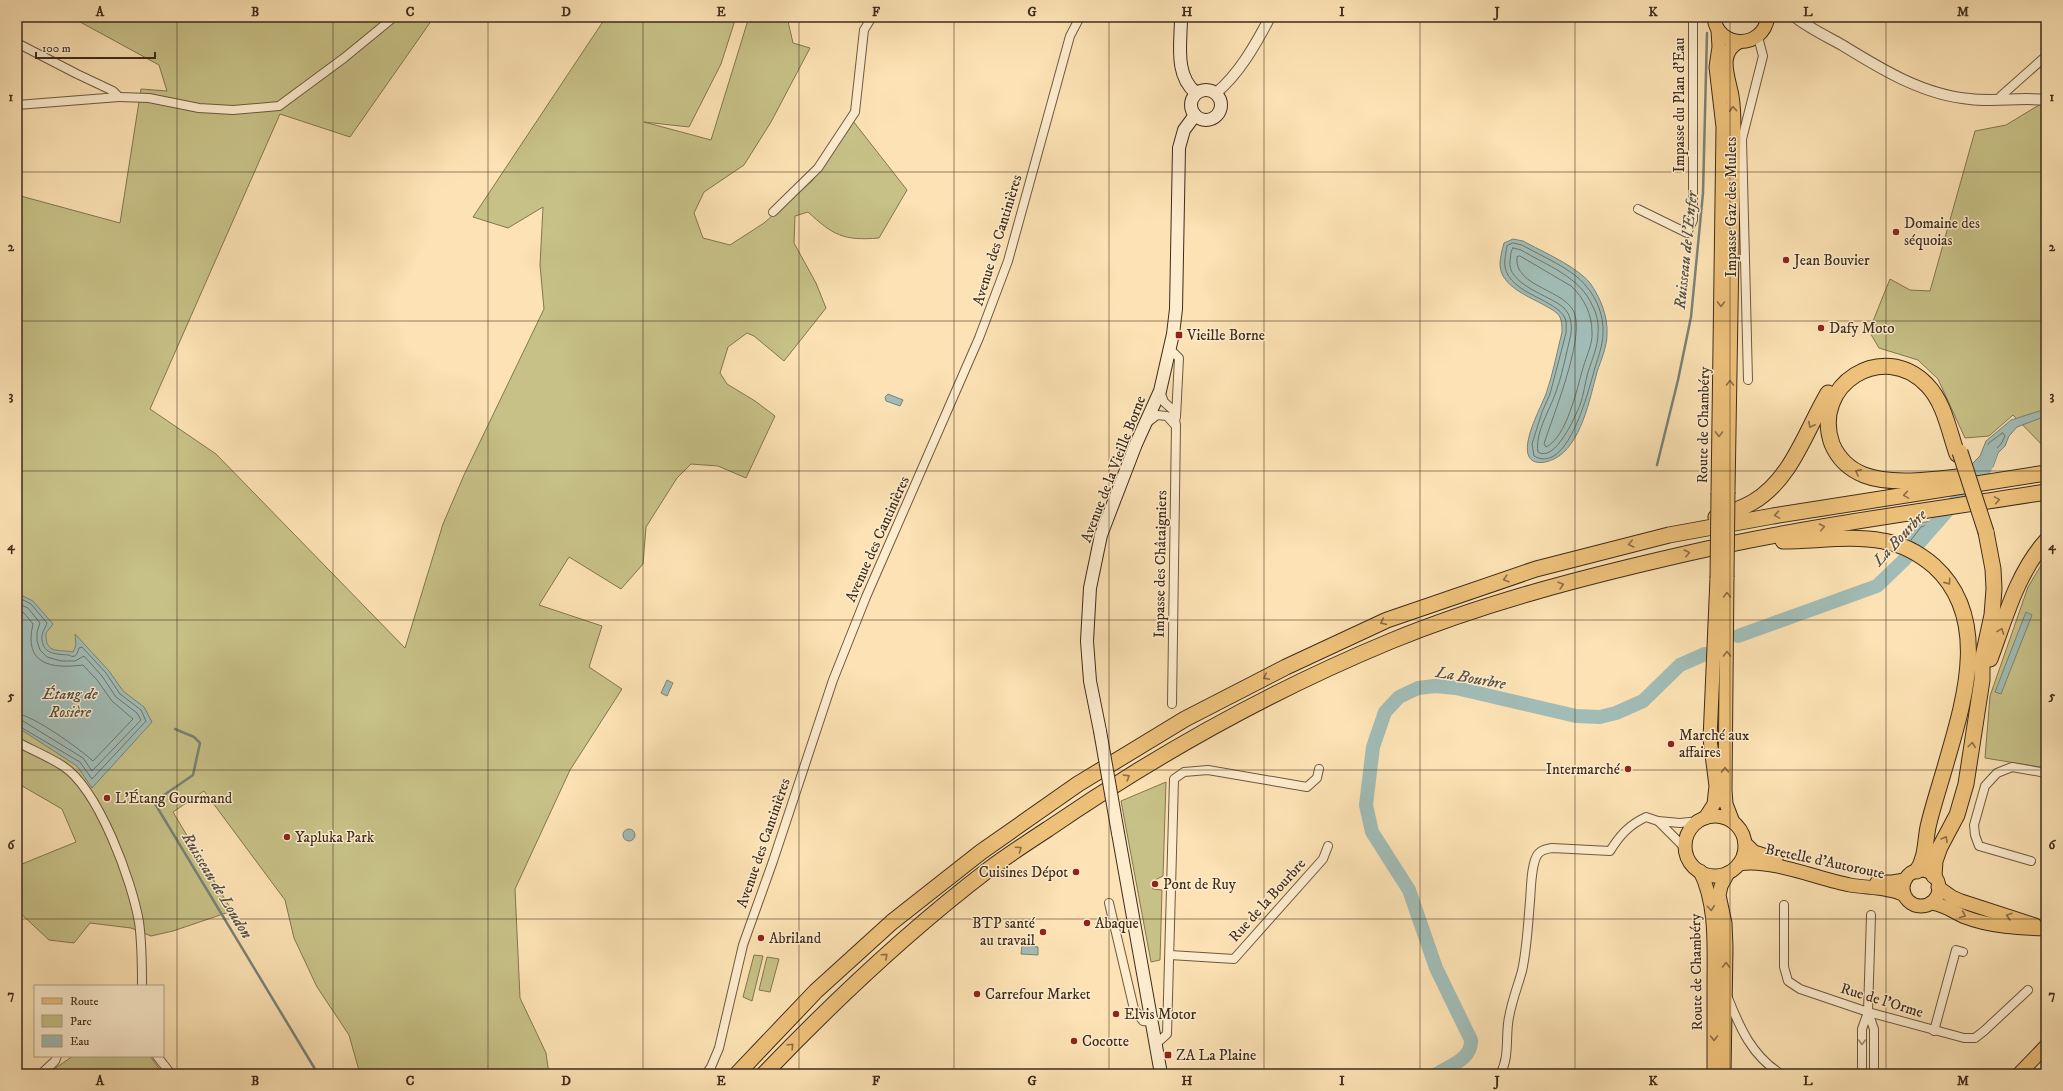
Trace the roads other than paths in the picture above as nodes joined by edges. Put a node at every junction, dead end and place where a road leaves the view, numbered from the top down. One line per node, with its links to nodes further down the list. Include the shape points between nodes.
1 (394, 17): 17 (street, via 279,106 234,110 199,108 149,98)
2 (872, 17): 23 (street, via 864,30 855,112 818,168)
3 (1080, 17): 77 (street, Avenue des Cantinières, via 1070,36 1008,261 979,338 866,597 833,680 743,945 719,1048)
4 (1181, 17): 15 (main road, via 1181,70 1184,81)
5 (1270, 17): 16 (street, via 1243,62)
6 (1693, 17): 22 (street, Impasse du Plan d'Eau, via 1693,220 1687,234)
7 (1714, 17): 10 (main road, Route de Chambéry)
8 (1768, 17): 11 (main road)
9 (1795, 17): 18 (street, via 1904,80 1942,94 1970,99)
10 (1718, 30): 12 (main road); 33 (main road, Route de Chambéry, one-way to 33, via 1716,67 1723,127)
11 (1758, 37): 12 (main road); 25 (street, Impasse Gaz des Mulets, via 1763,56 1742,139)
12 (1739, 42): 33 (main road, Route de Chambéry, one-way to 12, via 1734,131 1732,94 1725,65 1730,50)
13 (17, 43): 17 (street, via 113,91)
14 (2046, 56): 18 (street)
15 (1196, 93): 16 (main road, via 1207,90); 21 (main road, via 1191,105)
16 (1216, 94): 21 (main road, via 1220,101 1217,114 1205,120)
17 (119, 97): 20 (street)
18 (1999, 100): 19 (street)
19 (2046, 100)
20 (17, 105)
21 (1195, 115): 24 (main road, Avenue de la Vieille Borne, via 1184,130 1178,148 1176,309)
22 (1638, 209)
23 (773, 212)
24 (1170, 349): 26 (main road, Avenue de la Vieille Borne); 28 (street, via 1179,358)
25 (1748, 380)
26 (1160, 391): 27 (main road, Avenue de la Vieille Borne); 28 (street, Impasse des Châtaigniers, via 1164,402 1173,410)
27 (1146, 424): 28 (street, via 1157,415 1166,416); 69 (main road, Avenue de la Vieille Borne, bridge, via 1101,535 1090,588 1087,641 1090,681)
28 (1176, 426): 41 (street, Impasse des Châtaigniers)
29 (1959, 453): 31 (highway, one-way to 29, via 1907,480 1879,479 1864,475 1849,467 1836,452 1829,431 1829,410 1834,398 1848,380 1866,368 1899,367 1915,374 1928,385 1939,404); 34 (highway); 35 (highway, one-way to 35, via 1944,401 1930,380 1905,362 1889,359 1872,360 1854,367 1836,383 1792,461 1771,489 1734,511 1702,520)
30 (2046, 473): 31 (highway)
31 (1991, 479): 35 (highway, one-way to 35)
32 (2046, 492): 37 (highway, one-way to 32, via 1831,525)
33 (1723, 493): 38 (main road, Route de Chambéry, bridge)
34 (1984, 532): 39 (highway, via 1993,569 1994,589 1992,614 1982,661); 40 (highway, via 1989,596 1970,693)
35 (1669, 535): 78 (highway, one-way to 78, via 1536,569 1387,620 1286,667 1185,720 1078,784 976,856 892,922 816,991)
36 (2046, 541): 39 (highway, one-way to 36, via 2020,582 2036,552)
37 (1742, 542): 40 (highway, one-way to 40, via 1862,539 1898,545 1920,555 1942,573 1958,597 1963,610 1969,644); 79 (highway, one-way to 37, via 828,1007 905,938 989,869 1087,802 1195,735 1292,686 1392,641 1456,618 1583,579)
38 (1722, 577): 45 (main road, Route de Chambéry, via 1710,739 1716,786 1714,804); 47 (main road, Route de Chambéry, one-way to 38, via 1726,804 1725,790)
39 (1982, 680): 56 (highway, one-way to 39, via 1935,862 1957,814 1966,784)
40 (1965, 700): 55 (highway, via 1922,858)
41 (1172, 704)
42 (17, 742): 65 (street, via 64,766 82,786 104,821 130,885 139,921)
43 (1319, 769): 64 (street, via 1317,778 1307,787 1208,770 1184,772 1174,779)
44 (2046, 773): 51 (street, via 2012,767 1997,773 1985,786 1974,825 1974,835 1979,846)
45 (1702, 819): 46 (street, via 1680,823); 47 (main road, via 1715,816); 50 (main road, via 1691,828 1686,838)
46 (1658, 821): 50 (street); 81 (street, via 1646,817 1630,825 1610,851 1552,848 1544,849 1538,854 1533,871 1526,949 1512,1000 1507,1051 1504,1068)
47 (1733, 822): 48 (main road, via 1742,831)
48 (1745, 843): 52 (main road, via 1743,858); 55 (main road, Bretelle d'Autoroute, via 1754,852 1762,855 1860,879 1892,882)
49 (1328, 846): 64 (street, Rue de la Bourbre, via 1323,859 1234,959)
50 (1686, 849): 53 (main road, via 1688,858)
51 (2032, 861)
52 (1739, 864): 54 (main road); 57 (main road, Bretelle d'Autoroute, via 1761,864)
53 (1700, 872): 54 (main road, via 1714,876); 82 (main road, Route de Chambéry, one-way to 82, via 1708,891 1714,956)
54 (1728, 873): 67 (main road, Route de Chambéry, one-way to 54, via 1726,939 1719,895)
55 (1911, 875): 56 (main road, via 1929,872); 57 (main road, via 1903,887)
56 (1936, 881): 59 (main road, via 1935,899); 62 (main road, one-way to 56, via 1952,897)
57 (1904, 894): 59 (main road, via 1912,904 1925,906)
58 (1109, 903): 69 (street, via 1134,1009 1143,1021)
59 (1930, 903): 62 (main road, one-way to 62, via 1947,907 1966,917 1997,925)
60 (1784, 905): 68 (street, Rue de l'Orme, via 1784,967 1788,982 1800,989)
61 (1871, 915): 68 (street)
62 (2046, 929)
63 (1963, 952): 70 (street, via 1956,950)
64 (1170, 955): 71 (street, via 1166,1034)
65 (142, 985)
66 (2028, 990): 70 (street, Rue de l'Orme, via 1975,1038)
67 (1725, 991): 83 (main road, Route de Chambéry); 84 (street, via 1755,1052 1765,1064)
68 (1868, 1012): 70 (street, Rue de l'Orme); 85 (street, one-way to 85, via 1862,1029); 86 (street, via 1874,1029)
69 (1152, 1022): 71 (main road, Avenue de la Vieille Borne)
70 (1934, 1031)
71 (1156, 1044): 80 (main road, Avenue de la Vieille Borne)
72 (2046, 1046): 87 (main road)
73 (57, 1057): 75 (street)
74 (157, 1057): 76 (street)
75 (42, 1074)
76 (171, 1074)
77 (706, 1074)
78 (737, 1074)
79 (764, 1074)
80 (1160, 1074)
81 (1500, 1074)
82 (1714, 1074)
83 (1724, 1074)
84 (1781, 1074)
85 (1862, 1074)
86 (1874, 1074)
87 (2019, 1074)

